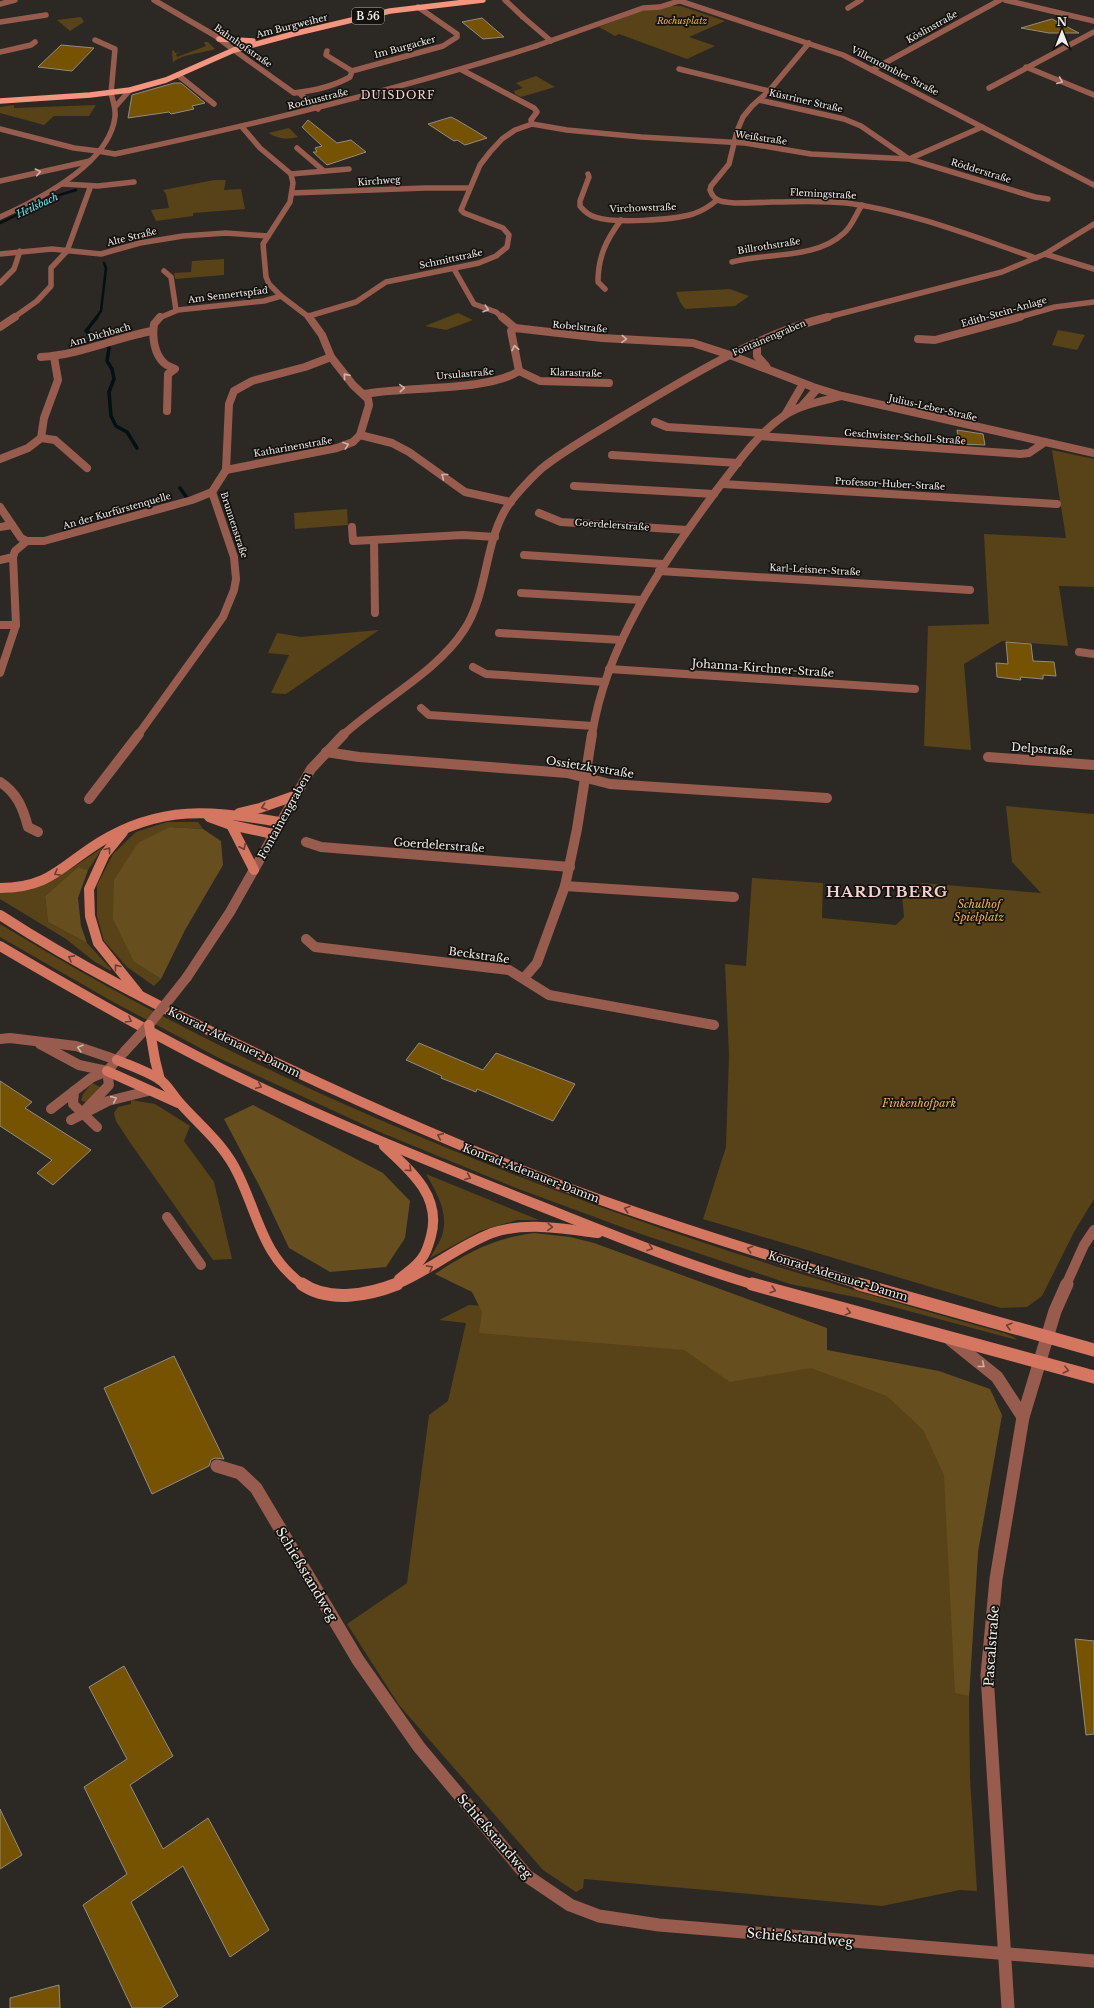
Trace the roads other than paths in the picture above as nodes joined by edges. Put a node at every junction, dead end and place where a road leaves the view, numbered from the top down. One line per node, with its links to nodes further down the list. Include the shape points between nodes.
1 (16, 0): 9 (street)
2 (154, 0): 16 (street, Bahnhofstraße)
3 (484, 0): 10 (main road, Am Burgweiher / B 56)
4 (505, 0): 18 (street)
5 (861, 0): 11 (street)
6 (1000, 0): 28 (street, Köslinstraße)
7 (1005, 0): 13 (street)
8 (678, 1): 18 (street, Rochusstraße, via 660,7 643,8); 21 (street, Villemombler Straße)
9 (0, 4)
10 (418, 7): 19 (main road, Am Burgweiher / B 56, via 368,16); 29 (street, Im Burgacker, via 457,34 457,37 443,46)
11 (848, 8)
12 (46, 15): 14 (street)
13 (1094, 21)
14 (0, 22)
15 (1093, 34): 25 (street)
16 (219, 39): 19 (main road); 22 (street, Bahnhofstraße)
17 (95, 40): 34 (street, via 115,49)
18 (551, 40): 27 (street, Rochusstraße)
19 (267, 41): 22 (main road, Am Burgweiher / B 56)
20 (35, 42): 24 (street)
21 (809, 43): 28 (street, Villemombler Straße, via 843,55); 33 (street)
22 (234, 50): 30 (main road, Am Burgweiher / B 56); 35 (street, Bahnhofstraße, via 291,91)
23 (326, 51): 29 (street, via 326,55)
24 (0, 52)
25 (1026, 67): 31 (street); 36 (street, one-way to 36)
26 (679, 69): 33 (street)
27 (462, 70): 41 (street, Rochusstraße); 42 (street, via 534,108 537,112 531,120)
28 (872, 70): 44 (street, Villemombler Straße)
29 (352, 71): 35 (street, Im Burgacker, via 350,77 341,82)
30 (178, 75): 32 (main road, Am Burgweiher / B 56); 39 (street)
31 (989, 88)
32 (130, 90): 34 (main road, Am Burgweiher / B 56); 40 (street)
33 (769, 91): 38 (street)
34 (111, 93): 37 (main road, Am Burgweiher / B 56); 40 (street)
35 (298, 93): 41 (street, Bahnhofstraße)
36 (1094, 95)
37 (0, 100)
38 (759, 100): 46 (street, via 743,117); 49 (street, Küstriner Straße, via 844,119 861,126)
39 (214, 104)
40 (115, 107): 48 (street, via 114,123)
41 (318, 109): 43 (street, Rochusstraße)
42 (532, 124): 46 (street, Weißstraße, via 641,137); 60 (street, Schmittstraße, via 522,126 502,139 480,165)
43 (242, 127): 48 (street, Rochusstraße, via 115,154); 53 (street, via 260,148)
44 (982, 127): 49 (street, Weißstraße); 58 (street, Villemombler Straße)
45 (0, 129): 48 (street, Rochusstraße, via 74,148)
46 (734, 142): 49 (street, Weißstraße, via 811,154); 63 (street, via 725,171 711,186 711,194)
47 (297, 148): 52 (street)
48 (98, 151): 50 (street)
49 (909, 159): 62 (street, Rödderstraße, via 1035,197)
50 (90, 161): 55 (street, one-way to 50); 57 (street)
51 (349, 169): 52 (street)
52 (324, 171): 53 (street)
53 (292, 174): 61 (street)
54 (588, 174): 66 (street, Virchowstraße, via 589,178 580,201 582,208 597,218)
55 (0, 181)
56 (134, 182): 59 (street)
57 (63, 184): 59 (street); 65 (street)
58 (1094, 185)
59 (90, 188): 69 (street)
60 (468, 188): 61 (street, Kirchweg); 75 (street, Schmittstraße, via 461,210 500,226 509,235 509,241 504,250 493,258)
61 (292, 193): 68 (street, via 282,220)
62 (1048, 198)
63 (717, 200): 64 (street, Flemingstraße, via 818,201); 66 (street, Virchowstraße, via 703,210 689,215)
64 (862, 205): 73 (street, Flemingstraße); 74 (street, Billrothstraße, via 843,234 832,241 800,251 742,258)
65 (0, 217)
66 (621, 220): 79 (street, via 610,234 599,256 598,282)
67 (1094, 224): 72 (street, Fontainengraben)
68 (268, 236): 69 (street, Alte Straße, via 205,234 153,240 101,254); 80 (street, via 263,244 266,277)
69 (68, 250): 70 (street, Alte Straße); 84 (street, via 51,268 52,282 48,290)
70 (20, 251): 71 (street, Alte Straße); 78 (street, via 19,261)
71 (0, 254)
72 (1045, 254): 73 (street, Fontainengraben); 76 (street)
73 (1036, 258): 88 (street, Fontainengraben, via 999,273 811,321)
74 (732, 262)
75 (454, 269): 83 (street, Schmittstraße, via 386,282 356,302); 85 (street, one-way to 85, via 474,304 496,312)
76 (1094, 270)
77 (164, 271): 82 (street, Am Sennertspfad, via 171,277)
78 (0, 283)
79 (605, 289)
80 (281, 296): 82 (street, Am Sennertspfad, via 264,301); 83 (street)
81 (1094, 302): 87 (street, Edith-Stein-Anlage, via 1055,307 935,340)
82 (176, 310): 86 (street, Am Sennertspfad, via 156,321)
83 (309, 316): 92 (street, via 322,335)
84 (0, 327)
85 (515, 328): 89 (street, Robelstraße, one-way to 89, via 602,338 693,342); 96 (street, one-way to 85, via 511,331)
86 (152, 331): 91 (street, Am Dichbach); 103 (street, via 156,349 164,364 175,369 168,374)
87 (918, 339)
88 (757, 343): 89 (street, Fontainengraben); 95 (street, Julius-Leber-Straße, via 758,359)
89 (730, 355): 93 (street); 94 (street, Fontainengraben); 95 (street, Julius-Leber-Straße)
90 (41, 357): 91 (street, Am Dichbach)
91 (54, 357): 108 (street, via 58,380 47,410)
92 (331, 357): 100 (street, one-way to 92, via 353,385); 115 (street, Brunnenstraße, via 305,367 252,381 234,391 229,404)
93 (736, 363): 94 (street, Julius-Leber-Straße); 95 (street, Julius-Leber-Straße)
94 (708, 367): 120 (street, Fontainengraben, via 558,456 541,469)
95 (770, 370): 98 (street, Julius-Leber-Straße)
96 (519, 371): 97 (street, Klarastraße, via 540,380); 100 (street, Ursulastraße, one-way to 96, via 497,380 516,375)
97 (609, 382)
98 (804, 384): 99 (street, Julius-Leber-Straße); 104 (street)
99 (817, 389): 101 (street, Julius-Leber-Straße); 102 (street)
100 (364, 394): 106 (street, via 369,405)
101 (842, 396): 102 (street); 109 (street, Julius-Leber-Straße)
102 (802, 406): 104 (street)
103 (167, 411)
104 (785, 415): 107 (street)
105 (655, 422): 107 (street, via 667,427)
106 (360, 435): 115 (street, Katharinenstraße, one-way to 106, via 337,448 353,442); 120 (street, one-way to 106, via 465,492 392,443)
107 (762, 435): 109 (street, Geschwister-Scholl-Straße, via 1020,454 1029,452); 113 (street)
108 (41, 438): 112 (street, via 28,448); 114 (street, via 55,440)
109 (1045, 442): 110 (street, Julius-Leber-Straße)
110 (1094, 453)
111 (612, 455): 113 (street)
112 (0, 459)
113 (738, 462): 116 (street)
114 (87, 468)
115 (226, 470): 118 (street, Brunnenstraße)
116 (723, 484): 119 (street); 121 (street, Professor-Huber-Straße)
117 (574, 486): 119 (street)
118 (212, 492): 130 (street, An der Kurfürstenquelle, via 192,500 44,541); 159 (street, Brunnenstraße, via 236,564 237,581 229,605 130,747)
119 (714, 494): 127 (street)
120 (511, 502): 128 (street, Fontainengraben, via 504,512)
121 (1057, 504)
122 (0, 507): 124 (street)
123 (539, 513): 127 (street, Goerdelerstraße, via 561,522)
124 (12, 525): 125 (street); 130 (street, via 21,538)
125 (0, 527)
126 (352, 527): 129 (street, via 353,541)
127 (687, 530): 134 (street)
128 (495, 537): 129 (street, via 463,535); 152 (street, Fontainengraben, via 477,604 464,630 433,664 359,720)
129 (374, 540): 138 (street)
130 (27, 541): 132 (street, via 15,551)
131 (524, 555): 134 (street)
132 (13, 557): 133 (street); 140 (street)
133 (0, 560)
134 (661, 568): 135 (street, Karl-Leisner-Straße); 137 (street)
135 (970, 590)
136 (521, 593): 137 (street)
137 (642, 600): 142 (street)
138 (375, 613)
139 (0, 625): 140 (street)
140 (16, 625): 147 (street)
141 (500, 633): 142 (street)
142 (622, 640): 146 (street)
143 (1080, 652): 144 (street)
144 (1094, 654)
145 (473, 667): 148 (street, via 486,674)
146 (609, 669): 148 (street); 149 (street, Johanna-Kirchner-Straße)
147 (0, 673)
148 (605, 682): 151 (street)
149 (915, 689)
150 (421, 708): 151 (street, via 429,715)
151 (593, 726): 155 (street)
152 (326, 752): 155 (street, Ossietzkystraße); 157 (street, Fontainengraben, via 311,769)
153 (988, 757): 154 (street, Delpstraße)
154 (1094, 765)
155 (584, 776): 158 (street, Ossietzkystraße, via 610,784); 168 (street)
156 (0, 782): 165 (street, via 17,796 28,827)
157 (294, 796): 160 (main road, one-way to 160); 162 (street, Fontainengraben)
158 (827, 798)
159 (89, 799)
160 (233, 814): 161 (main road); 162 (main road)
161 (203, 815): 163 (main road); 164 (main road, via 172,814 146,820)
162 (279, 822): 166 (street, Fontainengraben)
163 (231, 825): 166 (main road); 169 (main road, one-way to 169)
164 (125, 830): 171 (main road, one-way to 171, via 100,842 60,872 36,884); 177 (main road, one-way to 164, via 98,943 90,916 89,889 105,854)
165 (38, 832)
166 (273, 834): 169 (street, Fontainengraben)
167 (306, 842): 168 (street, Goerdelerstraße, via 321,847)
168 (570, 867): 170 (street)
169 (254, 870): 178 (street, Fontainengraben, bridge, via 213,940)
170 (566, 886): 172 (street); 176 (street, via 537,963)
171 (0, 888)
172 (734, 897)
173 (0, 915): 177 (main road, Konrad-Adenauer-Damm, one-way to 173, via 40,941)
174 (306, 939): 176 (street, Beckstraße, via 315,947 509,970)
175 (0, 946): 192 (main road, one-way to 192, via 151,1032 224,1070)
176 (524, 978): 179 (street, Beckstraße, via 535,988 549,995)
177 (142, 998): 198 (main road, Konrad-Adenauer-Damm, one-way to 177, via 876,1289 601,1200 449,1140 293,1071)
178 (149, 1025): 182 (street, Fontainengraben, bridge); 184 (main road, bridge)
179 (714, 1025)
180 (0, 1039): 181 (street)
181 (33, 1040): 182 (street, one-way to 181, via 76,1046); 183 (street, via 79,1064)
182 (117, 1060): 183 (street, Fontainengraben); 184 (main road)
183 (107, 1071): 185 (street, Fontainengraben, via 91,1078); 186 (main road); 189 (street, via 109,1085)
184 (160, 1080): 187 (main road)
185 (74, 1091): 188 (street, Fontainengraben); 189 (street, via 73,1104)
186 (148, 1091): 187 (main road); 189 (street, one-way to 186, via 120,1096)
187 (180, 1104): 197 (main road, via 213,1134 228,1155 241,1178 268,1249 295,1282 329,1294 347,1296 362,1295)
188 (54, 1110)
189 (82, 1113): 190 (street); 191 (street)
190 (74, 1122)
191 (97, 1127)
192 (380, 1142): 195 (main road, one-way to 195); 197 (main road, one-way to 197, via 417,1176 430,1196 434,1217 432,1236 422,1257)
193 (167, 1217): 196 (street)
194 (1094, 1230): 198 (street, Pascalstraße, via 1070,1276)
195 (613, 1235): 197 (main road, one-way to 195, via 430,1268 474,1240 502,1230 531,1226); 199 (main road, one-way to 199, via 722,1275)
196 (201, 1266)
197 (395, 1284)
198 (1047, 1336): 200 (main road, Konrad-Adenauer-Damm); 201 (street, Pascalstraße)
199 (952, 1340): 201 (main road); 203 (street, one-way to 203, via 996,1377)
200 (1094, 1350)
201 (1039, 1363): 202 (main road, one-way to 202); 203 (street, Pascalstraße)
202 (1094, 1377)
203 (1023, 1417): 205 (street, Pascalstraße, via 996,1579 987,1675)
204 (217, 1466): 205 (street, Schießstandweg, via 240,1473 256,1488 358,1660 419,1746 527,1876 570,1905 599,1916 659,1924)
205 (1005, 1955): 206 (street, Schießstandweg); 207 (street, Pascalstraße)
206 (1094, 1961)
207 (1008, 2008)

